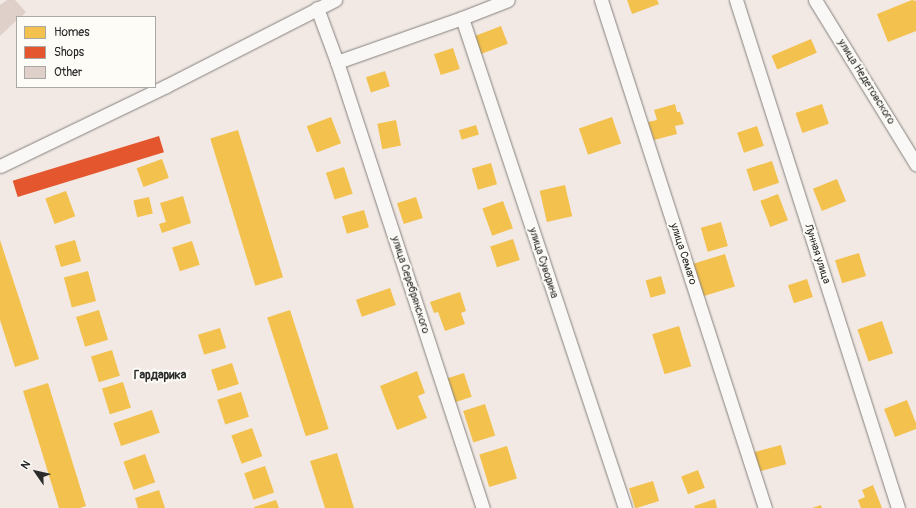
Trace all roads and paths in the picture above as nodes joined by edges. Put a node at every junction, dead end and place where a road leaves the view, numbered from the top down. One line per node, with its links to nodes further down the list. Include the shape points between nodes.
1 (335, 0): 6 (street)
2 (508, 0): 7 (street)
3 (601, 0): 13 (street, улица Семаго)
4 (736, 0): 14 (street, Лунная улица)
5 (815, 0): 9 (street, улица Недетовского)
6 (317, 8): 8 (street, улица Серебрянского); 10 (street, via 166,86)
7 (462, 18): 8 (street); 12 (street, улица Суворина)
8 (337, 62): 11 (street, улица Серебрянского)
9 (916, 164)
10 (0, 166)
11 (484, 508)
12 (625, 508)
13 (765, 508)
14 (898, 508)

